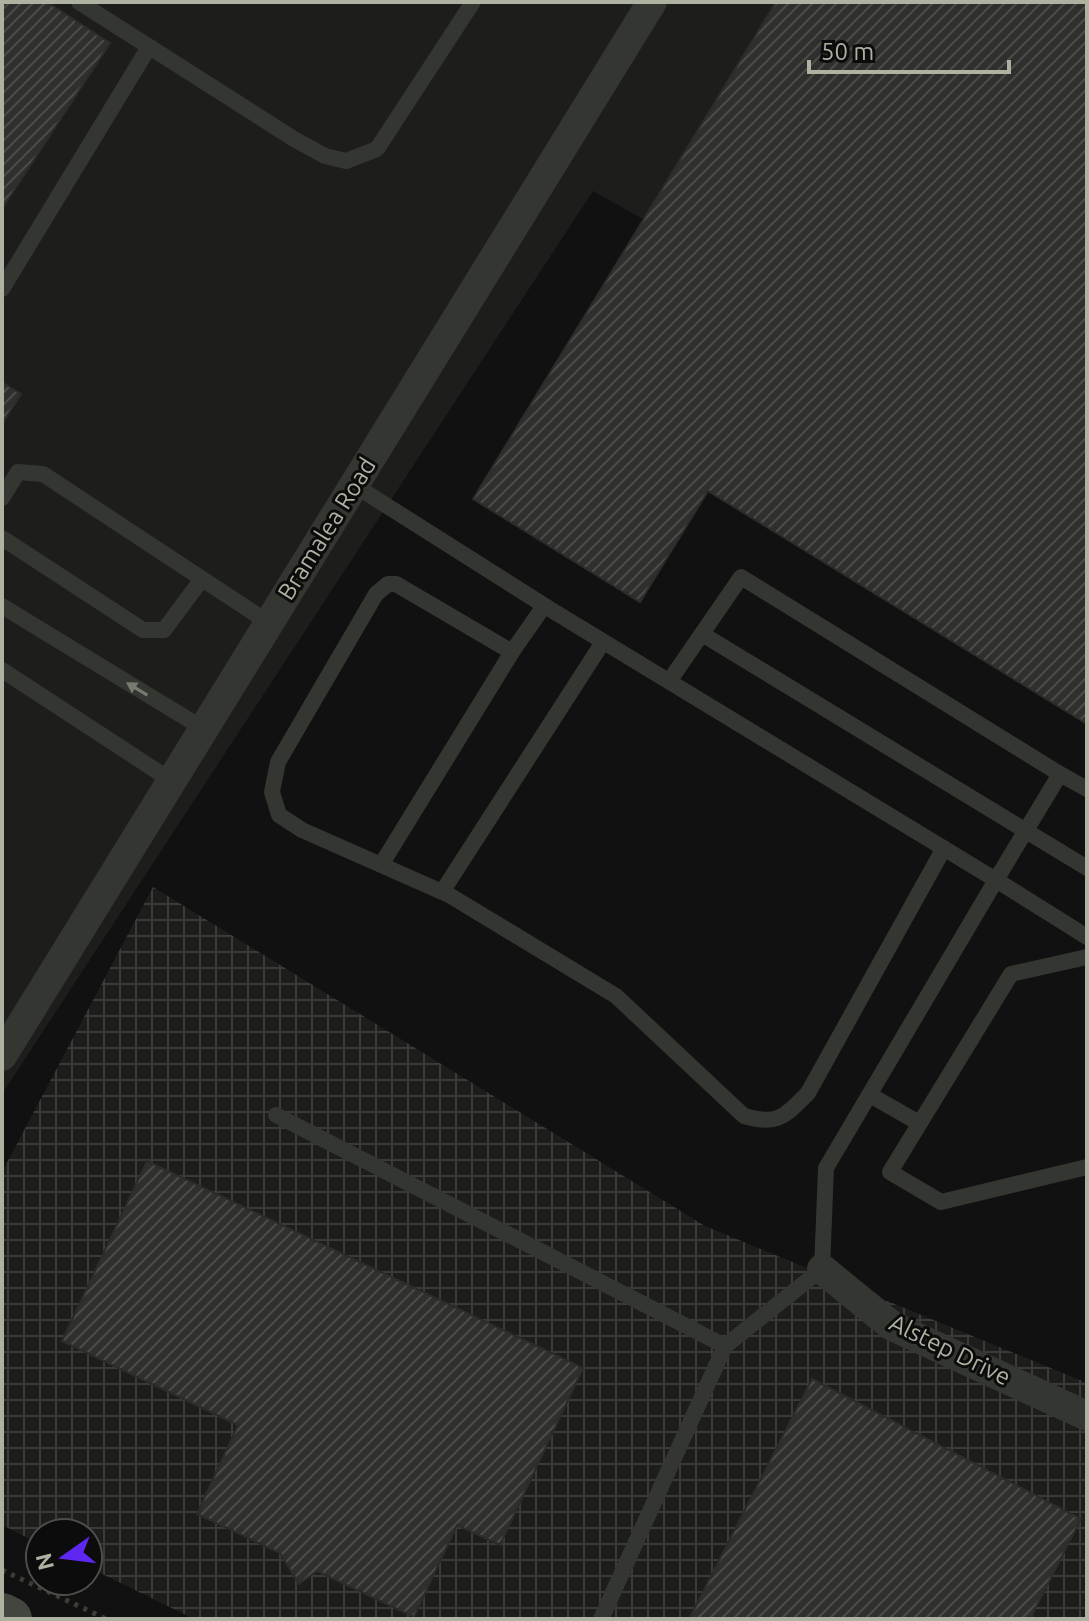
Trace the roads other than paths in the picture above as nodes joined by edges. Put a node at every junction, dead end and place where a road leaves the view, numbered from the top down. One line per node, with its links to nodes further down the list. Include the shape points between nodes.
1 (79, 2): 4 (lane)
2 (473, 2): 4 (lane, via 377,149 346,161 294,139)
3 (652, 2): 6 (street, Bramalea Road)
4 (149, 47): 5 (lane)
5 (2, 289)
6 (354, 485): 11 (lane); 12 (street, Bramalea Road)
7 (2, 498): 9 (lane, via 18,472 43,474)
8 (2, 538): 9 (lane, via 143,630 164,630)
9 (202, 579): 12 (lane)
10 (2, 606): 18 (lane, one-way to 10)
11 (544, 606): 14 (lane); 15 (lane)
12 (269, 623): 18 (street, Bramalea Road)
13 (702, 634): 17 (lane); 19 (lane, via 741,577); 22 (lane)
14 (603, 642): 17 (lane); 27 (lane)
15 (512, 652): 24 (lane); 24 (lane, via 396,584 376,594 278,762 272,792 279,815)
16 (2, 670): 20 (lane)
17 (670, 680): 23 (lane)
18 (204, 729): 20 (street, Bramalea Road)
19 (1060, 774): 21 (lane); 22 (lane)
20 (172, 781): 30 (street, Bramalea Road)
21 (1087, 789)
22 (1027, 830): 25 (lane); 26 (lane)
23 (944, 848): 26 (lane); 27 (lane, via 808,1093 784,1116 763,1122 744,1116 616,996)
24 (381, 865): 27 (lane)
25 (1087, 868)
26 (996, 880): 28 (lane); 31 (lane)
27 (442, 892)
28 (1087, 937)
29 (1087, 957): 33 (lane, via 1011,974)
30 (2, 1056)
31 (870, 1095): 33 (lane); 35 (lane, via 826,1168)
32 (276, 1115): 36 (lane)
33 (919, 1123): 34 (lane, via 890,1172 941,1202)
34 (1087, 1167)
35 (822, 1269): 36 (lane); 37 (street, Alstep Drive, via 892,1326)
36 (725, 1346): 40 (lane)
37 (1087, 1416)
38 (2, 1615): 39 (main road)
39 (10, 1619)
40 (601, 1619)

